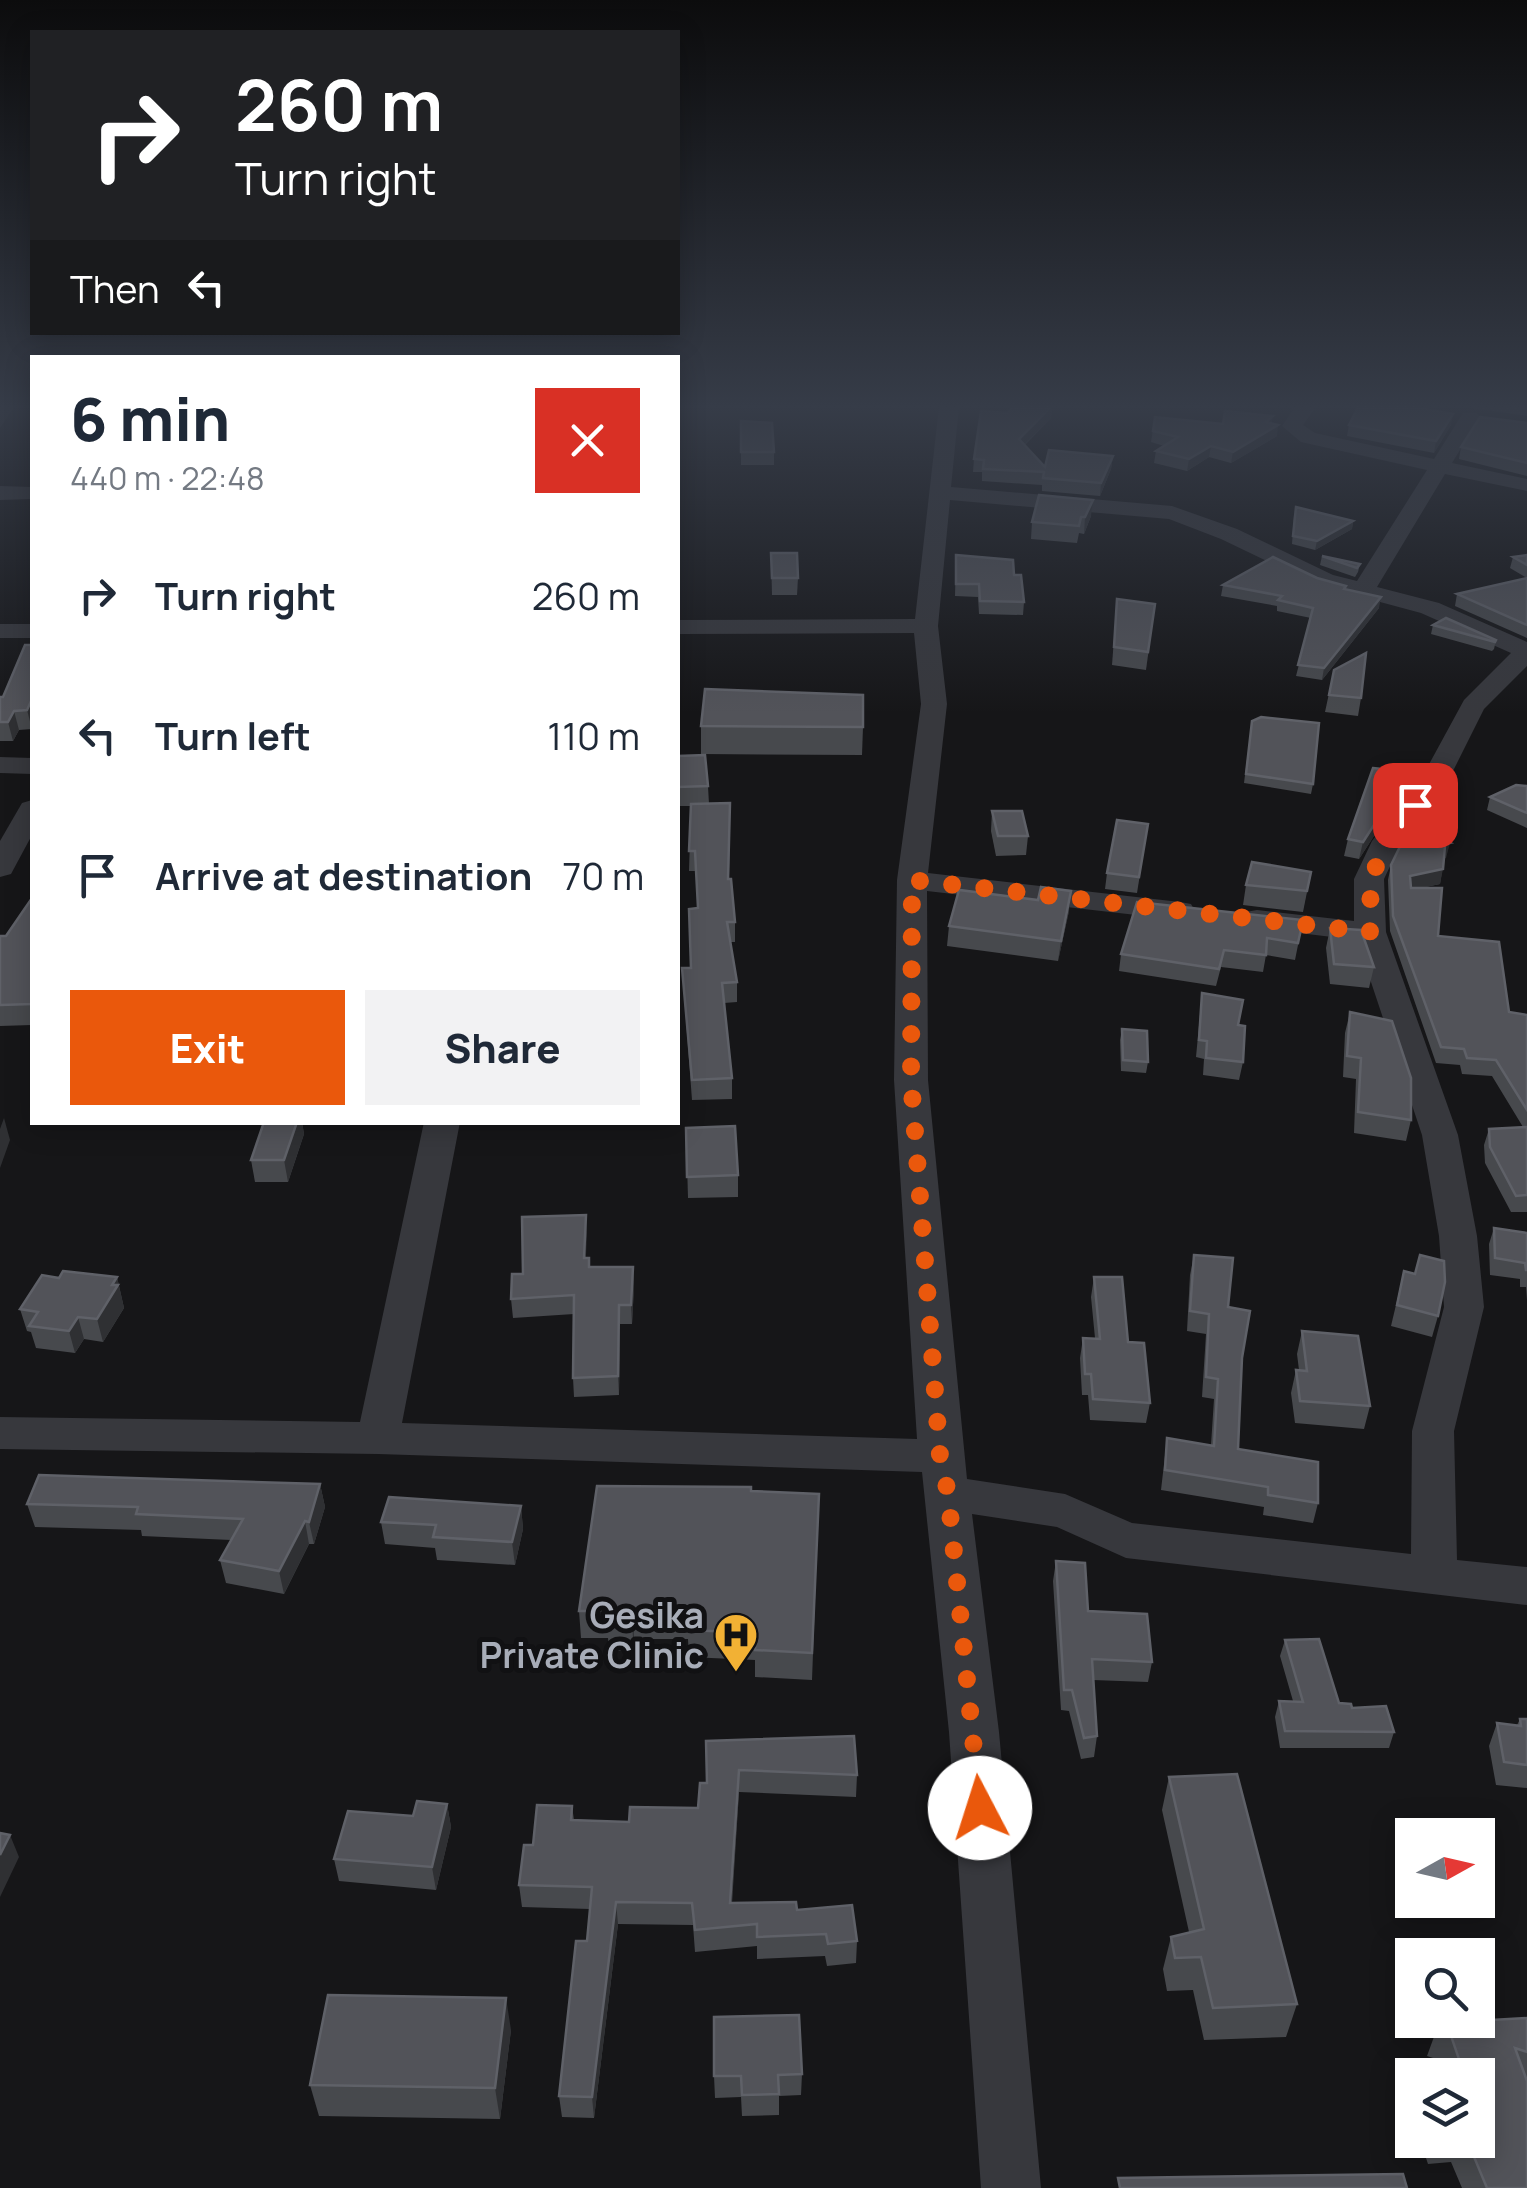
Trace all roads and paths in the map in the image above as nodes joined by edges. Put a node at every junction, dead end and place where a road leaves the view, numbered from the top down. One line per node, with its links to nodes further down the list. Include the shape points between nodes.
1 (936, 509): 5 (street)
2 (1129, 509): 4 (street, via 1172,513)
3 (1412, 509): 4 (street)
4 (1363, 590): 9 (street, via 1430,608)
5 (926, 626): 6 (street); 14 (street, via 934,704)
6 (680, 627)
7 (30, 630): 8 (street)
8 (0, 631)
9 (1527, 651): 15 (street, via 1474,706 1434,781 1387,841 1369,879)
10 (0, 765): 11 (street)
11 (30, 766)
12 (30, 813): 13 (street)
13 (0, 868)
14 (912, 880): 15 (street); 19 (street, via 911,1080)
15 (1370, 932): 20 (street, via 1440,1136 1458,1236 1464,1307 1433,1430)
16 (441, 1125): 18 (street)
17 (0, 1433): 18 (street)
18 (378, 1438): 19 (street)
19 (944, 1475): 20 (street, via 1065,1510 1126,1540); 22 (street, via 974,1732)
20 (1434, 1578): 21 (street)
21 (1527, 1586)
22 (1012, 2188)

